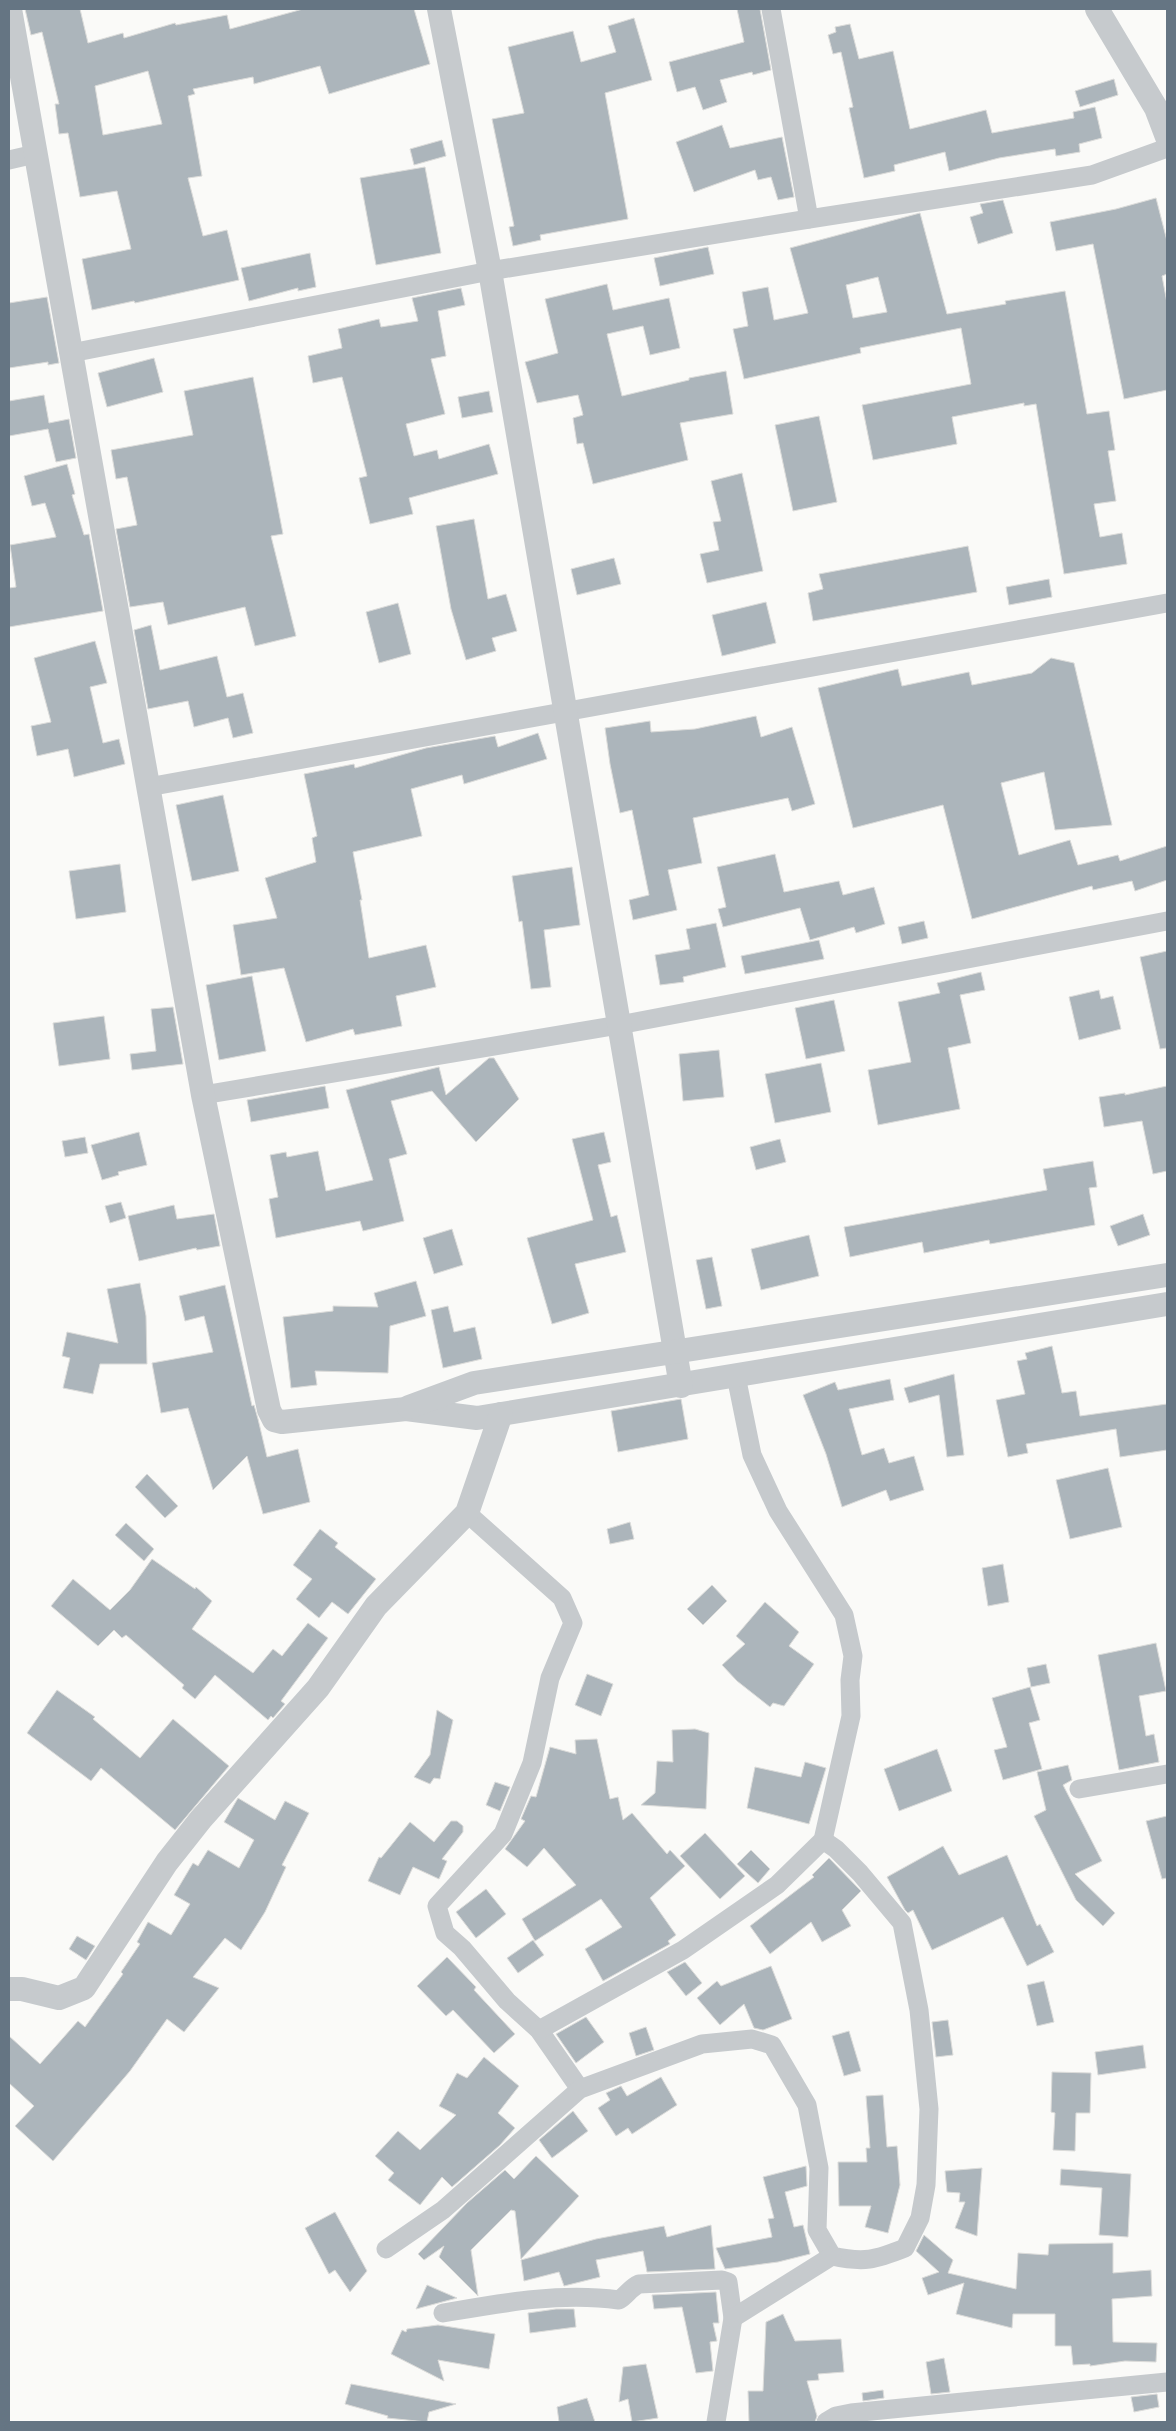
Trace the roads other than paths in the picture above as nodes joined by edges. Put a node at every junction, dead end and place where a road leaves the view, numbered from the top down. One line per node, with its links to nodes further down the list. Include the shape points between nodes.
1 (10, 9): 7 (street)
2 (439, 9): 10 (street)
3 (771, 9): 9 (street)
4 (1097, 9): 5 (street, via 1156,108)
5 (1167, 137)
6 (1167, 148): 9 (street, via 1092,175)
7 (36, 154): 8 (street); 11 (street)
8 (9, 160)
9 (809, 218): 10 (street)
10 (490, 271): 11 (street); 13 (street)
11 (71, 353): 14 (street)
12 (1167, 603): 13 (street)
13 (564, 712): 14 (street); 16 (street)
14 (148, 787): 17 (street)
15 (1167, 921): 16 (street)
16 (619, 1025): 17 (street); 20 (street)
17 (203, 1095): 23 (street, via 269,1410 274,1420 282,1422)
18 (1167, 1275): 20 (street)
19 (1167, 1304): 21 (street)
20 (676, 1353): 22 (street); 23 (street, via 474,1383)
21 (736, 1376): 22 (street); 28 (street, via 752,1455 778,1511 844,1615 853,1656 851,1716)
22 (681, 1386): 24 (street)
23 (406, 1409): 24 (street, via 477,1418)
24 (501, 1414): 25 (street)
25 (467, 1513): 29 (street, via 376,1606 318,1688 201,1819 167,1862 84,1988 59,1998); 30 (street, via 562,1598 572,1623 550,1678 532,1763 503,1834 437,1906 445,1933 507,2001)
26 (1167, 1774): 27 (street)
27 (1079, 1789)
28 (823, 1840): 30 (street, via 777,1885 683,1950); 33 (street, via 860,1873 902,1923 919,2010 929,2110 926,2185 920,2218 904,2248 877,2259 855,2261)
29 (9, 1989)
30 (539, 2030): 31 (street)
31 (580, 2089): 32 (street, via 443,2210); 33 (street, via 702,2044 752,2039 772,2045 807,2105 819,2168 817,2230)
32 (386, 2249)
33 (832, 2256): 35 (street)
34 (443, 2313): 35 (street, via 566,2297 619,2300 639,2284 722,2280 728,2282 730,2288)
35 (732, 2318): 37 (street)
36 (1167, 2382): 38 (street, via 851,2412)
37 (716, 2422)
38 (826, 2422)

